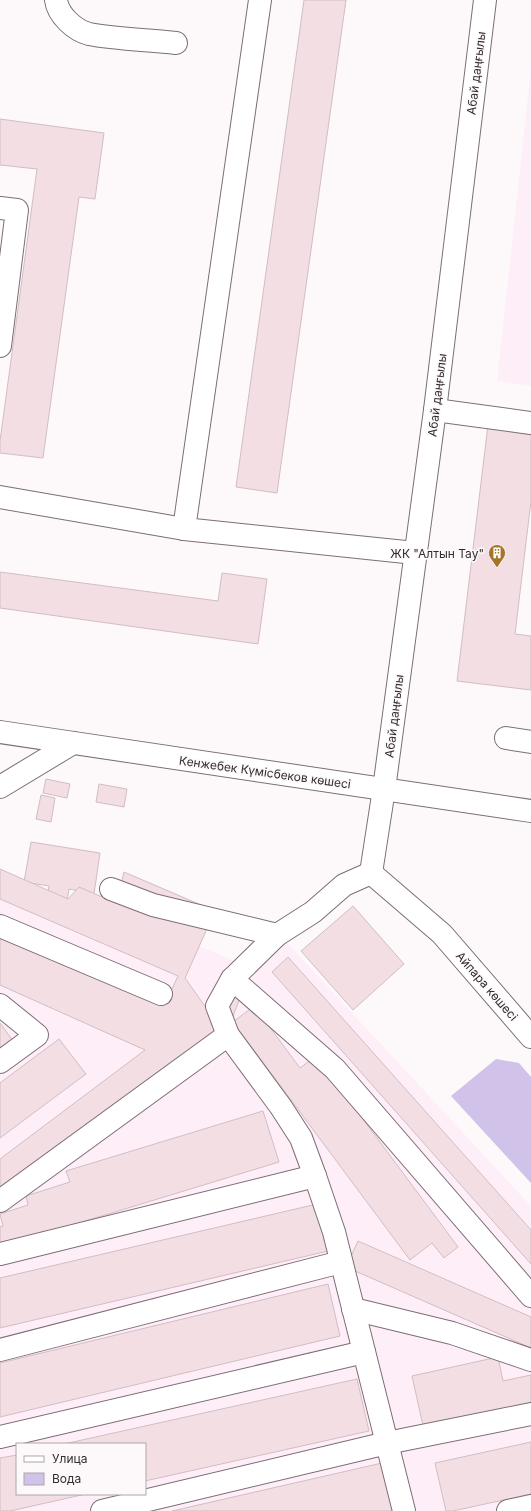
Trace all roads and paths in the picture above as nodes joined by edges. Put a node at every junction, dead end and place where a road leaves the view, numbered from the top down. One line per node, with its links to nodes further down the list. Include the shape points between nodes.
1 (56, 0): 4 (street, via 57,8 72,26 88,34)
2 (260, 0): 10 (street)
3 (485, 0): 7 (street, Абай даңғылы)
4 (176, 43)
5 (0, 208): 6 (street, via 17,210)
6 (0, 346)
7 (435, 410): 8 (street); 11 (street, Абай даңғылы)
8 (531, 423)
9 (0, 497): 10 (street)
10 (184, 530): 11 (street)
11 (415, 553): 17 (street, Абай даңғылы)
12 (0, 732): 15 (street, Кенжебек Күмісбеков көшесі)
13 (506, 738): 14 (street)
14 (531, 742)
15 (73, 743): 16 (street); 17 (street, Кенжебек Күмісбеков көшесі)
16 (0, 787)
17 (384, 789): 18 (street, Кенжебек Күмісбеков көшесі); 19 (street, Абай даңғылы)
18 (531, 811)
19 (371, 872): 22 (street, via 344,885 313,912); 27 (street, Айпара көшесі, via 442,934)
20 (111, 890): 22 (street, via 153,905)
21 (0, 926): 24 (street)
22 (277, 935): 23 (street)
23 (232, 979): 26 (street, via 217,1006); 33 (street, via 335,1069)
24 (161, 994)
25 (0, 1005): 28 (street, via 37,1035)
26 (228, 1035): 29 (street, via 301,1138); 30 (street)
27 (531, 1037)
28 (0, 1062)
29 (315, 1176): 31 (street); 32 (street)
30 (0, 1201)
31 (0, 1254)
32 (341, 1262): 34 (street); 35 (street)
33 (531, 1296)
34 (353, 1309): 36 (street); 37 (street, via 452,1333)
35 (0, 1350)
36 (364, 1352): 39 (street); 40 (street)
37 (531, 1360)
38 (531, 1414): 40 (street)
39 (0, 1438)
40 (387, 1443): 42 (street); 43 (street)
41 (531, 1506): 44 (street)
42 (102, 1511)
43 (404, 1511)
44 (508, 1511)

